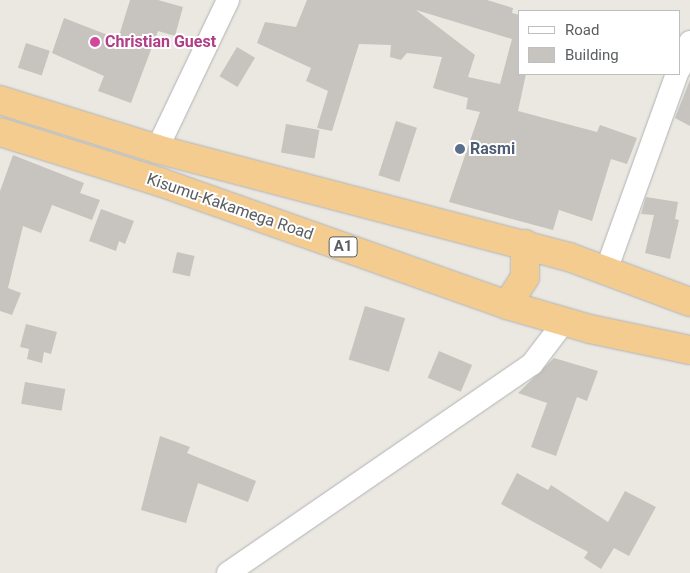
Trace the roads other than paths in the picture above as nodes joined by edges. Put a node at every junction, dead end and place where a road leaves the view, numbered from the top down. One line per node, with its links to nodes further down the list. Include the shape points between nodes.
1 (228, 0): 7 (street)
2 (690, 42): 3 (street)
3 (680, 67)
4 (677, 75): 9 (street)
5 (0, 100): 7 (highway, Kisumu-Kakamega Road)
6 (0, 132): 11 (highway, Kisumu-Kakamega Road / A1, via 160,182)
7 (157, 149): 8 (highway, Kisumu-Kakamega Road)
8 (525, 244): 9 (highway, Kisumu-Kakamega Road); 11 (highway, via 525,277)
9 (606, 268): 10 (highway, Kisumu-Kakamega Road)
10 (690, 302)
11 (507, 304): 12 (highway, Kisumu-Kakamega Road / A1)
12 (564, 322): 13 (highway, Kisumu-Kakamega Road / A1); 14 (street, via 532,364)
13 (690, 350)
14 (228, 573)

